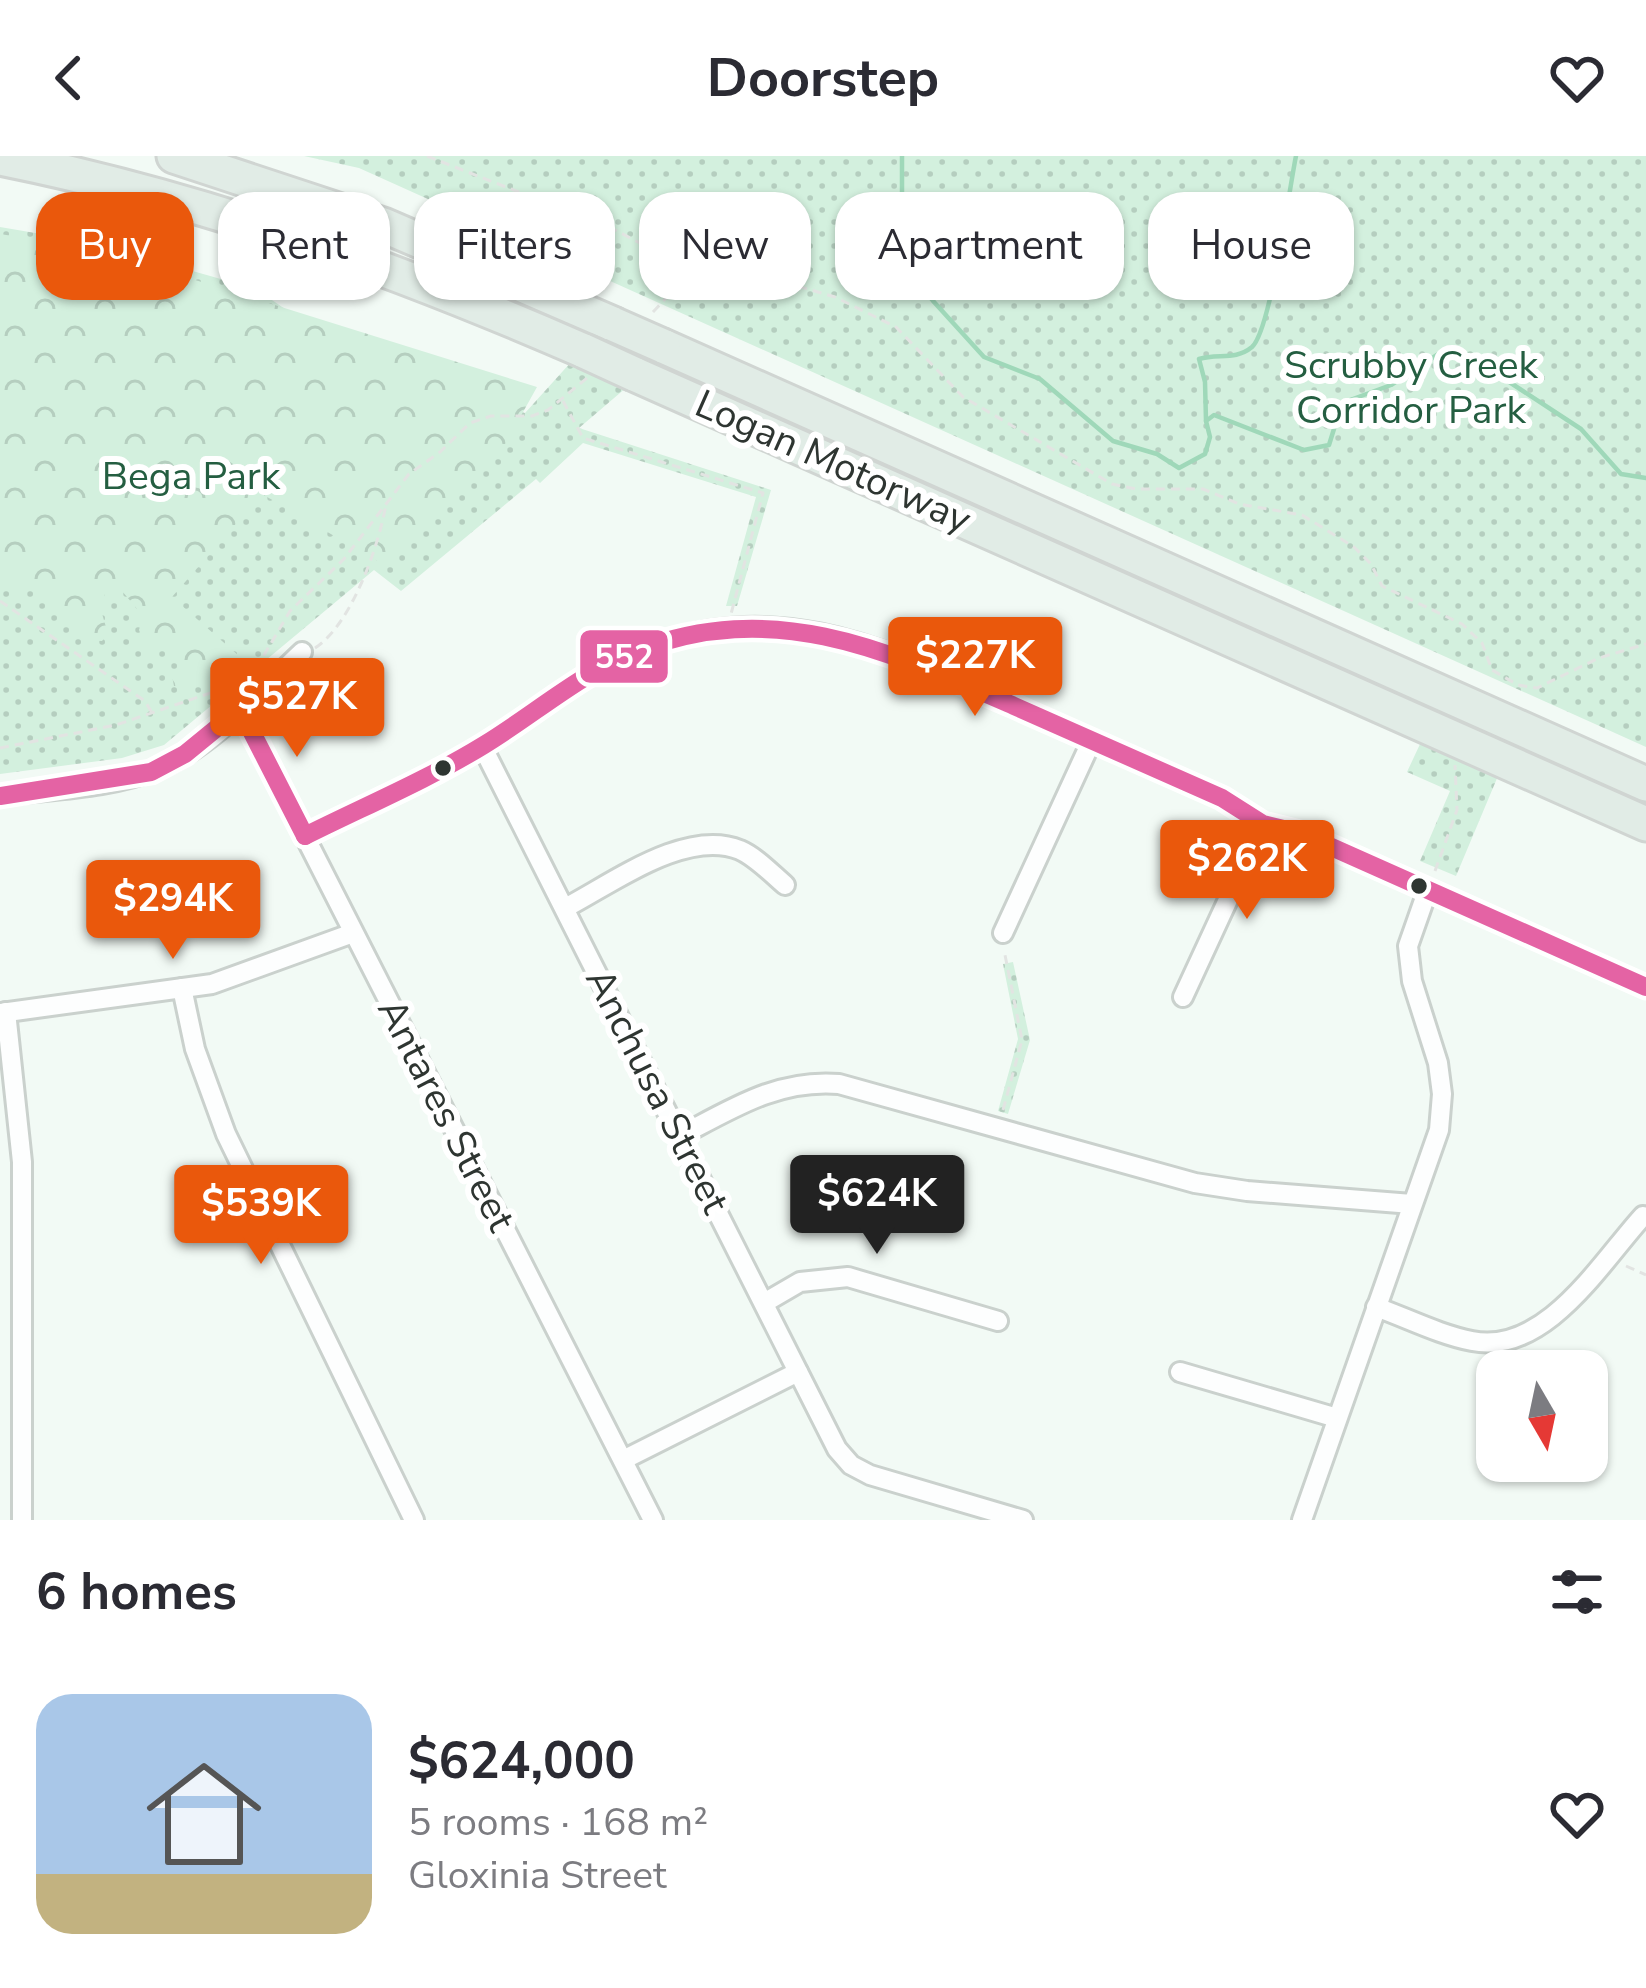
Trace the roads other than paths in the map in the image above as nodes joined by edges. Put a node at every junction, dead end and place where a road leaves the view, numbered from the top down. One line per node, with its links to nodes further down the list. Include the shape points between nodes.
1 (174, 156): 7 (highway, Logan Motorway, bridge, via 383,225)
2 (0, 158): 10 (highway, Logan Motorway, bridge, via 309,240 460,298)
3 (302, 652): 4 (street)
4 (240, 709): 8 (street, via 152,772); 11 (street, Antares Street)
5 (1092, 740): 6 (street, via 869,644 807,628 732,627 614,661); 9 (street); 16 (street)
6 (482, 746): 11 (street); 14 (street, Anchusa Street)
7 (1646, 784)
8 (0, 796)
9 (1263, 824): 13 (street); 19 (street)
10 (1646, 824)
11 (305, 836): 15 (street, Antares Street)
12 (785, 885): 14 (street, via 745,852 716,842 685,846)
13 (1428, 889): 17 (street); 22 (street, via 1408,946 1442,1094)
14 (565, 908): 21 (street, Anchusa Street)
15 (353, 933): 18 (street); 30 (street, Antares Street)
16 (1003, 933)
17 (1646, 987)
18 (182, 988): 20 (street); 32 (street, via 226,1134)
19 (1183, 997)
20 (3, 1012): 31 (street, via 22,1162)
21 (680, 1136): 22 (street, via 760,1093 812,1082 873,1091 1195,1183); 24 (street, Anchusa Street)
22 (1412, 1204): 25 (street)
23 (1643, 1216): 25 (street, via 1544,1324 1498,1342 1472,1341)
24 (764, 1303): 26 (street, via 800,1282 848,1277); 27 (street, Anchusa Street)
25 (1376, 1307): 29 (street)
26 (998, 1321)
27 (798, 1372): 30 (street); 34 (street, Anchusa Street, via 851,1465)
28 (1180, 1372): 29 (street)
29 (1336, 1418): 35 (street)
30 (623, 1460): 33 (street, Antares Street)
31 (22, 1520)
32 (414, 1520)
33 (652, 1520)
34 (1023, 1520)
35 (1302, 1520)

